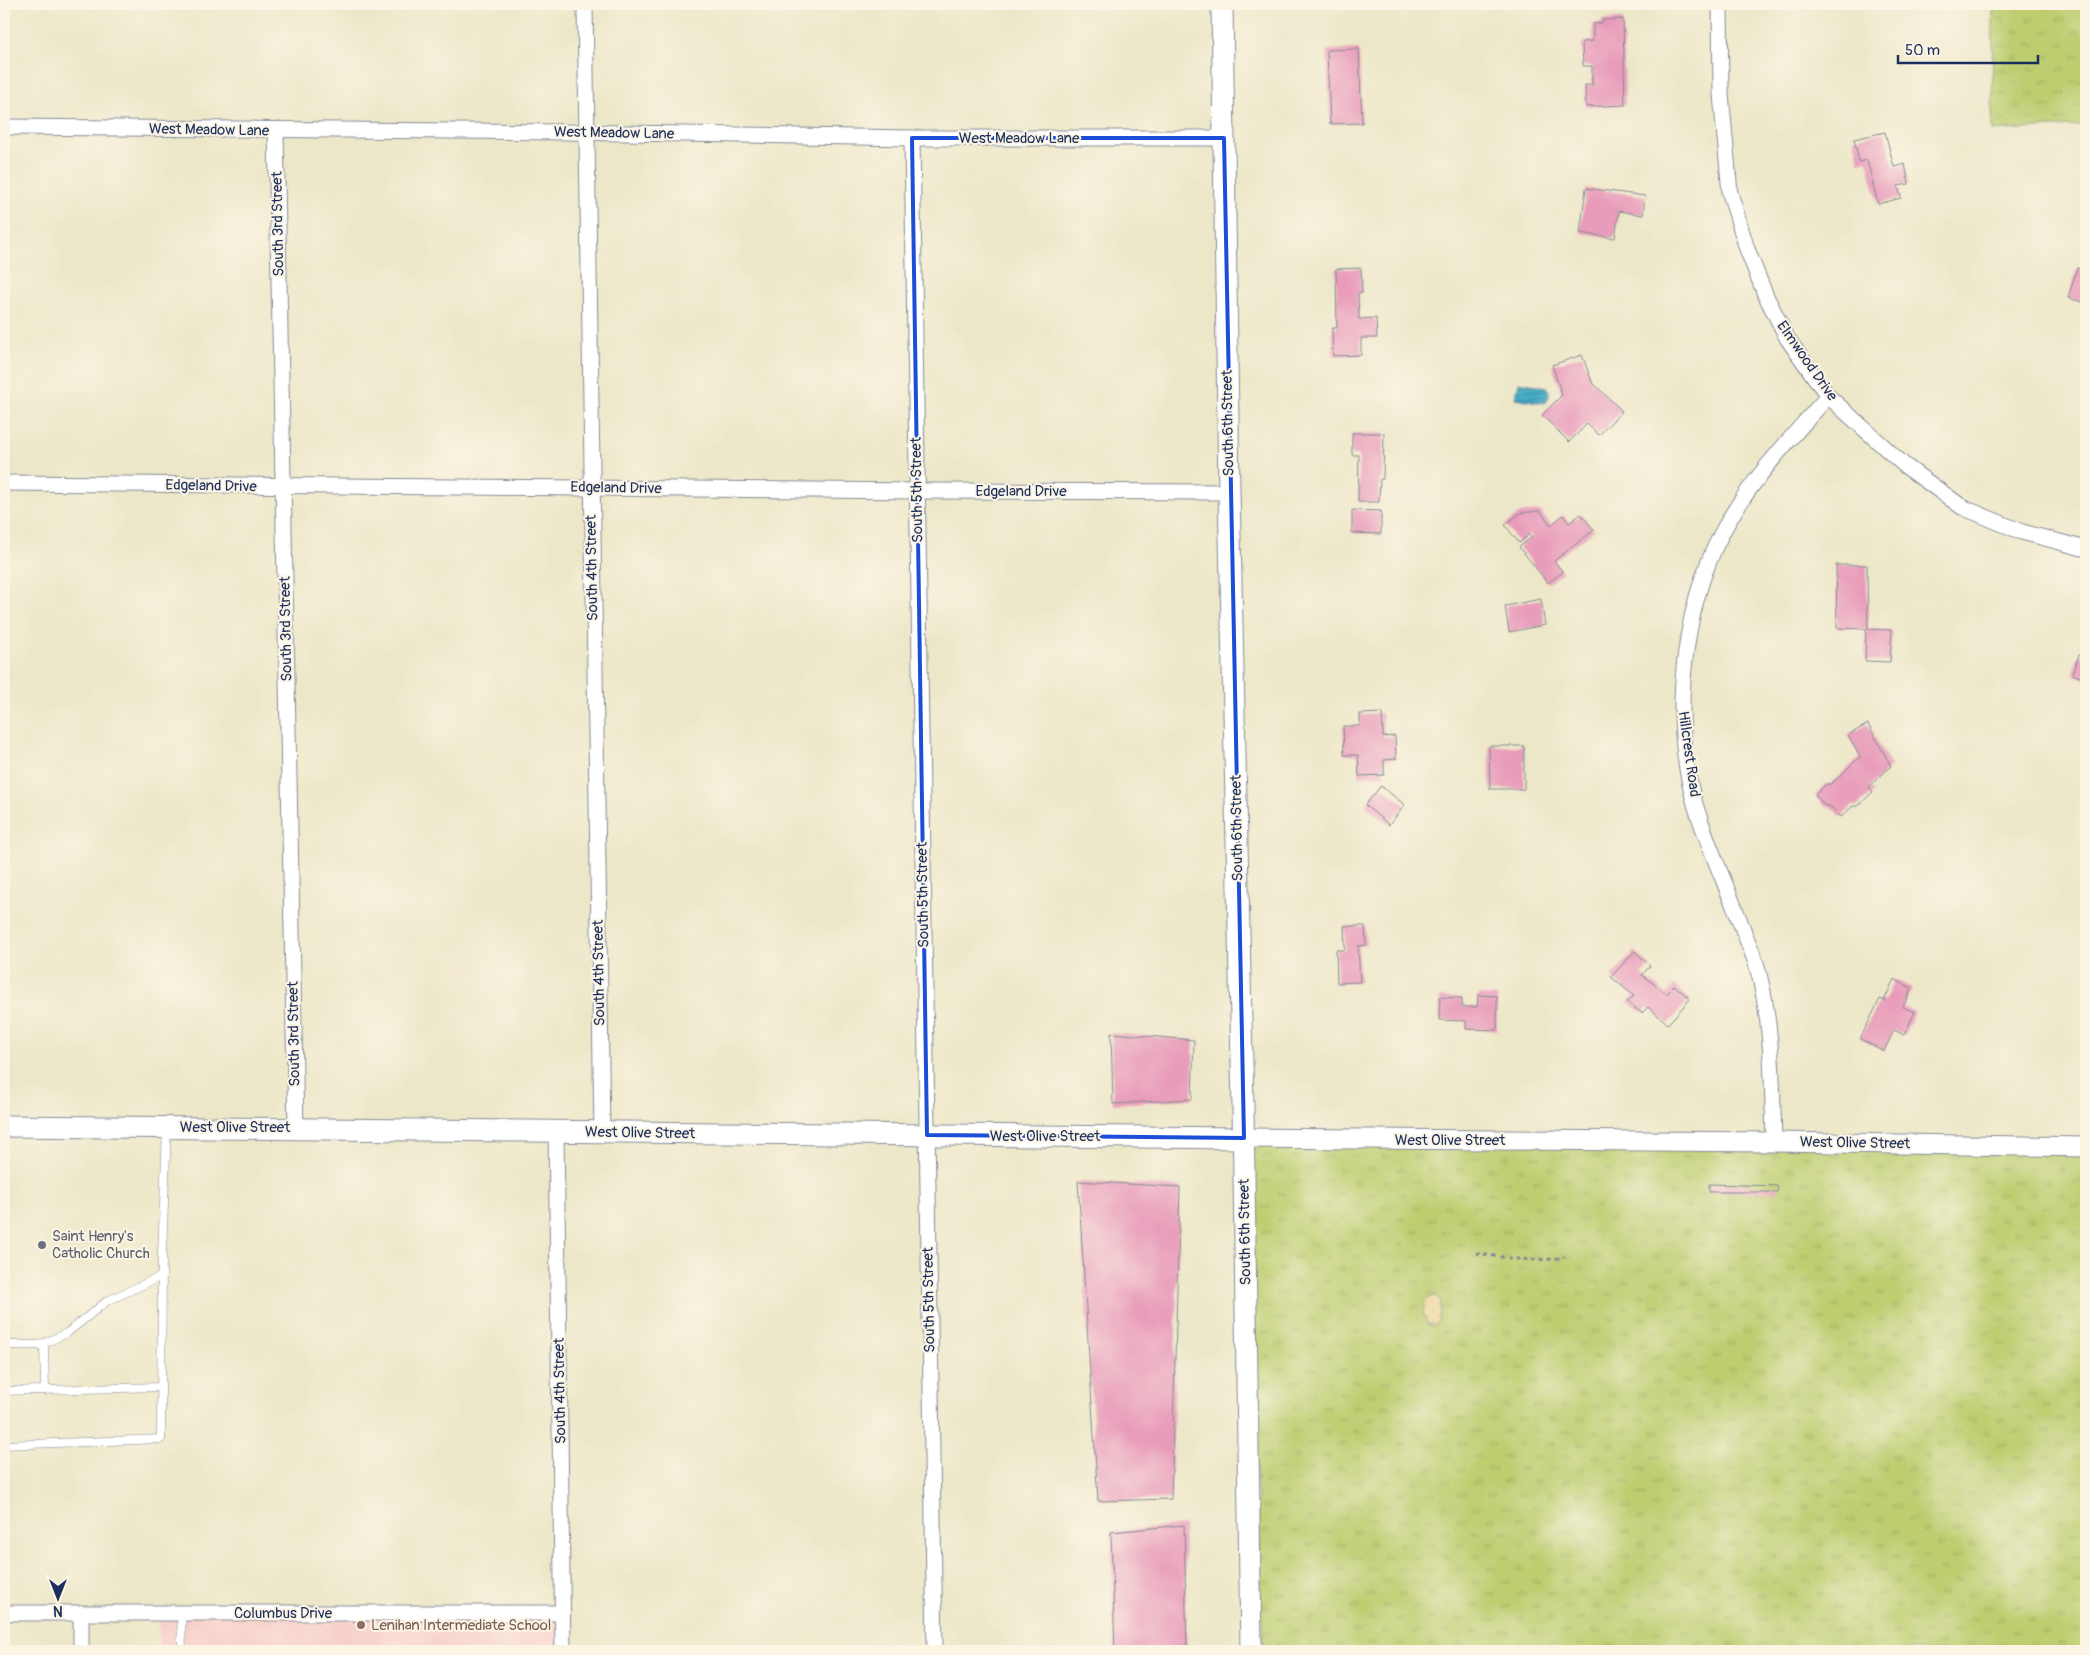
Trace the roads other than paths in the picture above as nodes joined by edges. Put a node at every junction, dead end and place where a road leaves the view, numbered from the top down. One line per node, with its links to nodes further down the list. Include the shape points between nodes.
1 (585, 4): 6 (street, South 4th Street)
2 (1222, 4): 8 (main road, South 6th Street)
3 (1720, 4): 9 (street, Elmwood Drive, via 1721,94 1730,193 1765,294 1787,338)
4 (4, 127): 5 (street, West Meadow Lane)
5 (276, 131): 6 (street, West Meadow Lane); 11 (street, South 3rd Street)
6 (586, 132): 7 (street, West Meadow Lane); 12 (street, South 4th Street)
7 (912, 138): 8 (street, West Meadow Lane); 13 (street, South 5th Street)
8 (1224, 138): 14 (main road, South 6th Street)
9 (1828, 396): 15 (street, Elmwood Drive, via 1904,465 1962,507 2022,532); 23 (street, Hillcrest Road, via 1765,467 1731,516 1715,547 1696,598 1687,639 1683,682 1687,762 1695,803 1759,970 1767,1009)
10 (4, 483): 11 (street, Edgeland Drive)
11 (283, 486): 12 (street, Edgeland Drive); 18 (street, South 3rd Street)
12 (591, 488): 13 (street, Edgeland Drive); 20 (street, South 4th Street)
13 (917, 491): 14 (street, Edgeland Drive); 21 (street, South 5th Street)
14 (1229, 492): 22 (main road, South 6th Street)
15 (2086, 548)
16 (4, 1126): 17 (main road, West Olive Street)
17 (167, 1127): 18 (main road, West Olive Street); 25 (lane)
18 (296, 1128): 19 (main road, West Olive Street)
19 (556, 1132): 20 (main road, West Olive Street); 35 (street, South 4th Street)
20 (602, 1132): 21 (main road, West Olive Street)
21 (926, 1135): 22 (main road, West Olive Street); 39 (street, South 5th Street)
22 (1244, 1138): 23 (street, West Olive Street); 40 (main road, South 6th Street)
23 (1774, 1142): 24 (street, West Olive Street)
24 (2086, 1146)
25 (162, 1276): 26 (lane, via 107,1301 67,1333); 28 (lane)
26 (44, 1343): 27 (lane); 29 (lane)
27 (4, 1345)
28 (162, 1387): 29 (lane); 31 (lane, via 161,1440)
29 (45, 1390): 30 (lane)
30 (4, 1391)
31 (4, 1445)
32 (4, 1613): 33 (street, Columbus Drive)
33 (81, 1613): 34 (street, Columbus Drive); 36 (street)
34 (181, 1613): 35 (street, Columbus Drive); 37 (lane)
35 (563, 1613): 38 (street, South 4th Street)
36 (81, 1651)
37 (182, 1651)
38 (564, 1651)
39 (935, 1651)
40 (1251, 1651)

